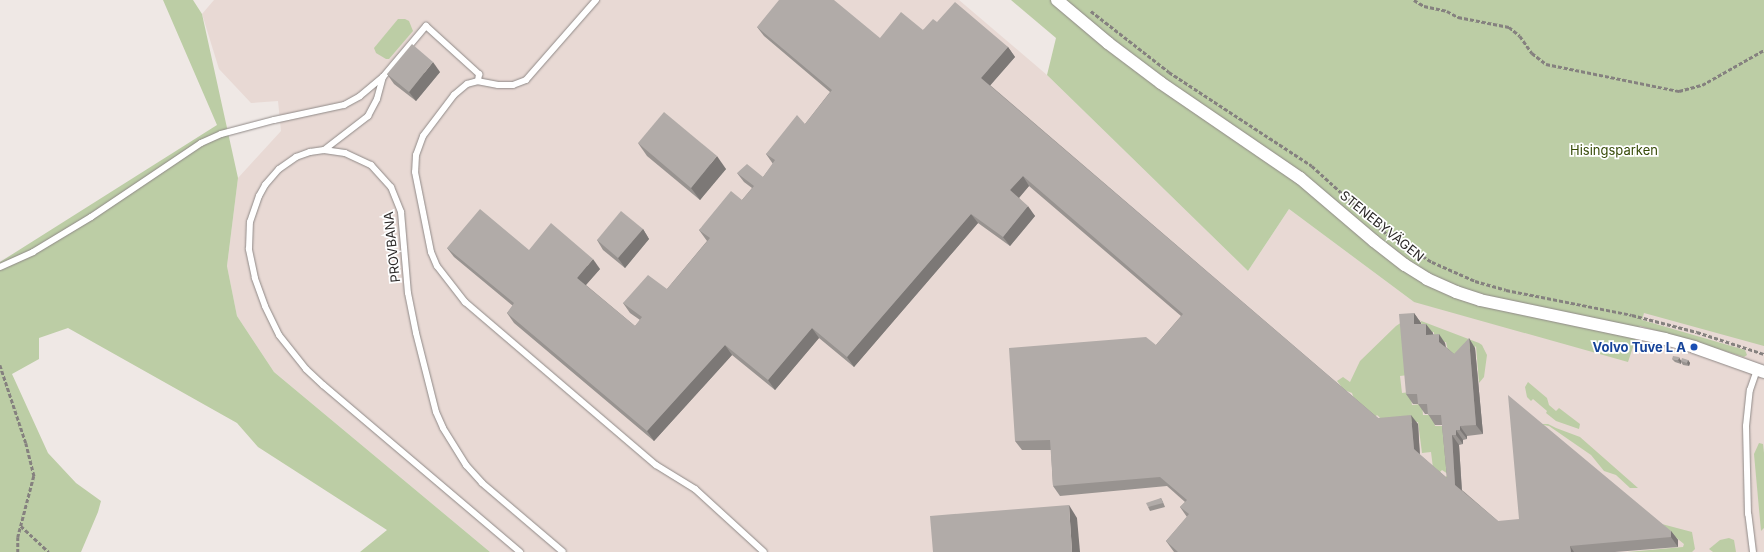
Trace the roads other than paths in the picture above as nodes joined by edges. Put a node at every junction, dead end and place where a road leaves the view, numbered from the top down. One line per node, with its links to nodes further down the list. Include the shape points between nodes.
1 (596, 0): 4 (lane, via 526,80 513,85 498,86)
2 (1057, 0): 7 (street, STENEBYVÄGEN, via 1155,78 1300,178 1382,248 1427,279 1480,300 1665,339)
3 (384, 77): 4 (lane, via 426,26 479,74); 5 (lane, via 368,116); 6 (lane, via 344,105 221,134 201,143 78,225 33,252)
4 (478, 81): 10 (lane, via 467,84 454,95 423,136 416,154 415,172 431,252 437,266 464,302 656,465 694,489)
5 (324, 150): 8 (lane, PROVBANA, via 296,157 279,169 265,185 253,211 249,236 252,264 258,290 272,321 290,350 323,385); 9 (lane, PROVBANA, via 345,153 371,165 392,187 398,199 408,293 416,333 436,412 452,446 482,483)
6 (0, 267)
7 (1761, 371): 11 (lane, via 1750,390 1746,426 1748,514)
8 (520, 552)
9 (563, 552)
10 (764, 552)
11 (1753, 552)

